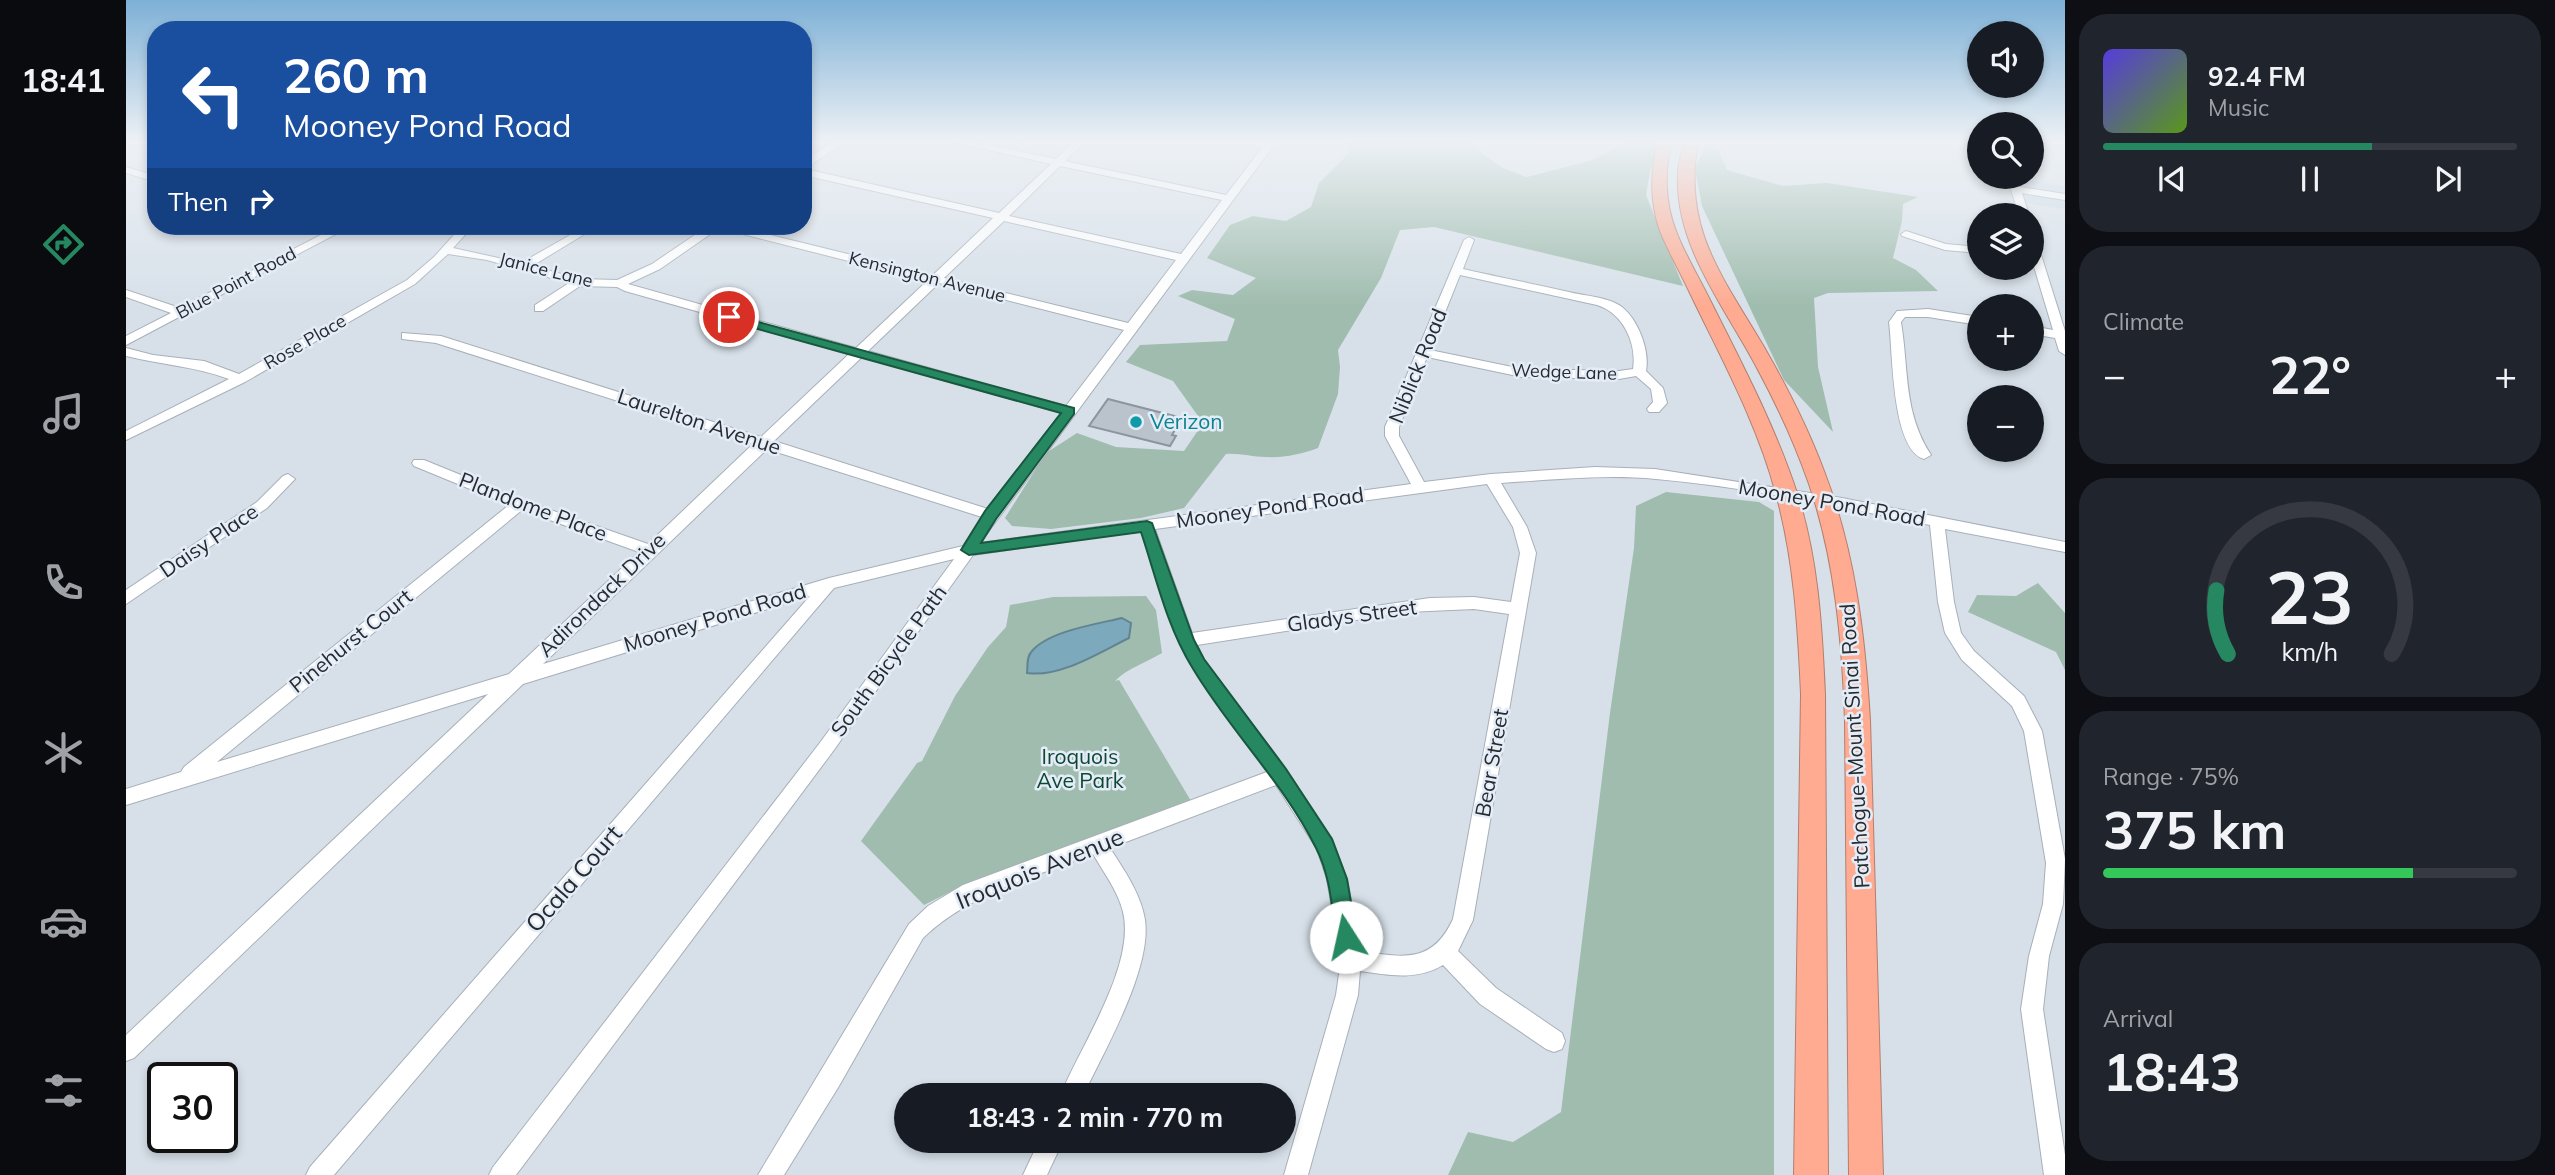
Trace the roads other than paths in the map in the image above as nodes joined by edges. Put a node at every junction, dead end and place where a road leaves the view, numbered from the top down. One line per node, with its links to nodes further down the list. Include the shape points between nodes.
1 (920, 197): 7 (street)
2 (1022, 197): 7 (street, Adirondack Drive)
3 (1222, 197): 6 (street)
4 (1660, 197): 48 (highway, Patchogue-Mount Sinai Road, via 1668,231 1756,406)
5 (1686, 197): 49 (highway, Patchogue-Mount Sinai Road, via 1699,243 1789,411)
6 (1228, 198): 17 (street, South Bicycle Path)
7 (1001, 216): 17 (street); 20 (street, Adirondack Drive)
8 (1906, 234): 15 (street)
9 (328, 235): 26 (street, Blue Point Road)
10 (457, 235): 16 (street, Rose Place)
11 (578, 235): 18 (street)
12 (701, 235): 23 (street, Janice Lane, via 650,269)
13 (758, 235): 20 (street, Kensington Avenue)
14 (1469, 240): 19 (street, Niblick Road)
15 (1967, 249)
16 (446, 250): 18 (street, Janice Lane); 38 (street, Rose Place, via 411,282)
17 (1182, 257): 28 (street, South Bicycle Path)
18 (525, 266): 22 (street, Janice Lane)
19 (1457, 271): 35 (street, Niblick Road); 37 (street, Wedge Lane, via 1616,309 1643,360)
20 (935, 280): 28 (street, Kensington Avenue); 36 (street, Adirondack Drive)
21 (2042, 280): 31 (street)
22 (578, 282): 23 (street, Janice Lane); 25 (street)
23 (619, 283): 36 (street)
24 (126, 293): 26 (street)
25 (540, 308)
26 (181, 312): 32 (street, Blue Point Road)
27 (1967, 320): 43 (street, via 1907,312 1895,322 1911,441)
28 (1132, 328): 40 (street, South Bicycle Path)
29 (2044, 332): 31 (street)
30 (406, 335): 42 (street, Laurelton Avenue, via 446,342)
31 (2060, 335): 33 (street)
32 (126, 341)
33 (2065, 351)
34 (126, 352): 38 (street, via 204,365)
35 (1423, 352): 37 (street, Wedge Lane, via 1522,373); 47 (street, Niblick Road, via 1392,427 1392,436)
36 (856, 353): 40 (street); 42 (street, Adirondack Drive)
37 (1639, 372): 39 (street, via 1657,388 1660,403)
38 (240, 379): 41 (street, Rose Place)
39 (1654, 409)
40 (1069, 411): 51 (street, South Bicycle Path)
41 (126, 436)
42 (763, 444): 51 (street, Laurelton Avenue); 55 (street, Adirondack Drive)
43 (1924, 455)
44 (419, 463): 50 (street, Plandome Place)
45 (288, 480): 58 (street, Daisy Place, via 262,505)
46 (1491, 480): 47 (street, Mooney Pond Road); 48 (street, Mooney Pond Road, via 1634,473); 59 (street, Bear Street, via 1520,527 1528,553)
47 (1421, 489): 53 (street, Mooney Pond Road)
48 (1787, 494): 49 (street, Mooney Pond Road); 77 (highway, Patchogue-Mount Sinai Road, via 1802,565 1812,660)
49 (1824, 500): 52 (street, Mooney Pond Road); 78 (highway, Patchogue-Mount Sinai Road, via 1846,588 1855,663)
50 (520, 504): 55 (street, Plandome Place); 63 (street, Pinehurst Court)
51 (991, 515): 56 (street, South Bicycle Path)
52 (1937, 521): 54 (street, Mooney Pond Road); 79 (street, via 1957,642 2013,692 2027,713 2035,744 2056,863 2053,904 2039,956 2032,1009)
53 (1147, 526): 56 (street, Mooney Pond Road); 60 (street)
54 (2065, 547)
55 (649, 550): 61 (street, Adirondack Drive)
56 (969, 550): 57 (street, Mooney Pond Road); 73 (street, South Bicycle Path, via 825,749)
57 (829, 584): 61 (street, Mooney Pond Road); 72 (street, Ocala Court)
58 (126, 598)
59 (1518, 610): 60 (street, Gladys Street, via 1459,602); 66 (street, Bear Street, via 1463,920 1456,941)
60 (1186, 640): 62 (street, via 1198,664)
61 (515, 679): 63 (street, Mooney Pond Road); 69 (street, Adirondack Drive)
62 (1280, 775): 65 (street, Iroquois Avenue); 67 (street, via 1325,845 1337,879)
63 (183, 779): 64 (street, Mooney Pond Road)
64 (126, 797)
65 (1098, 845): 70 (street, via 1129,902 1135,923 1133,955); 74 (street, Iroquois Avenue, via 970,892 916,931)
66 (1445, 953): 67 (street, via 1429,963 1408,967); 68 (street, via 1488,996)
67 (1351, 960): 76 (street, via 1347,995)
68 (1554, 1041)
69 (126, 1050)
70 (1077, 1083)
71 (1045, 1153): 75 (street)
72 (318, 1175)
73 (501, 1175)
74 (770, 1175)
75 (1035, 1175)
76 (1296, 1175)
77 (1811, 1175)
78 (1866, 1175)
79 (2056, 1175)

